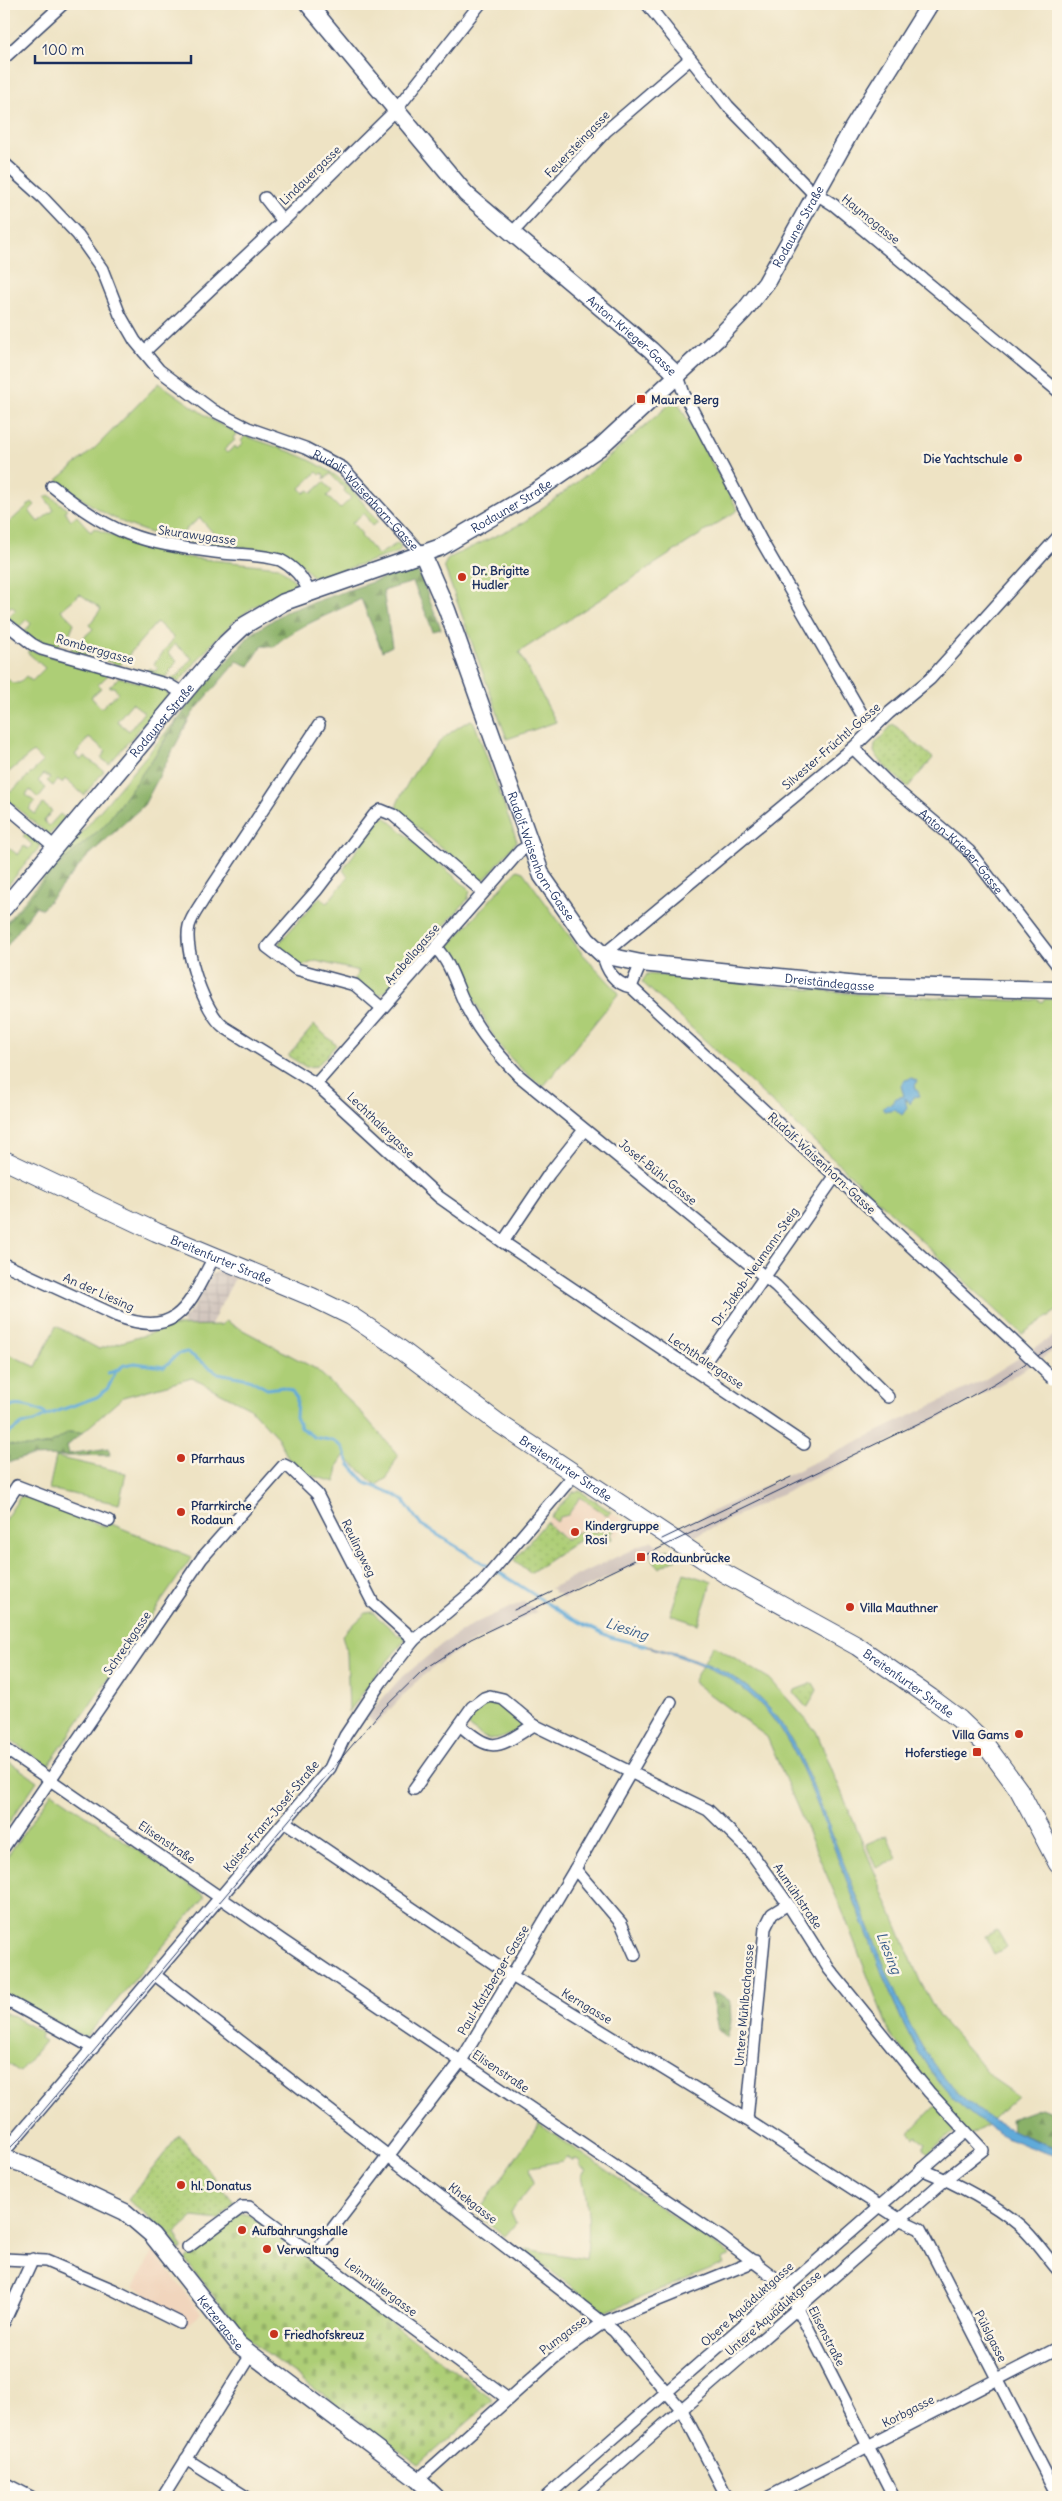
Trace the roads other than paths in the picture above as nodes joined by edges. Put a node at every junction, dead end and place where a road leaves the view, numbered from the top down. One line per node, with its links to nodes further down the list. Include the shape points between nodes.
1 (63, 4): 6 (street)
2 (308, 4): 8 (main road, Anton-Krieger-Gasse)
3 (480, 4): 8 (street, Lindauergasse)
4 (647, 4): 7 (street, Haymogasse)
5 (930, 4): 10 (main road, Rodauner Straße, via 852,129)
6 (4, 58)
7 (690, 60): 10 (street, Haymogasse, via 728,106); 13 (street, Feuersteingasse, via 606,131)
8 (396, 110): 12 (street, Lindauergasse); 13 (main road, Anton-Krieger-Gasse, via 466,194)
9 (4, 163): 14 (street, Rudolf-Waisenhorn-Gasse, via 78,235 102,269 120,315)
10 (816, 194): 15 (main road, Rodauner Straße, via 766,283 744,311); 16 (street, Haymogasse, via 834,205)
11 (265, 198): 12 (street)
12 (283, 221): 14 (street, Lindauergasse)
13 (512, 233): 15 (main road, Anton-Krieger-Gasse)
14 (144, 352): 19 (street, Rudolf-Waisenhorn-Gasse, via 160,370 214,411 248,428 312,451 343,468)
15 (678, 376): 19 (main road, Rodauner Straße, via 600,448 535,492); 24 (street, Anton-Krieger-Gasse, via 684,394 761,540)
16 (1058, 391)
17 (52, 486): 20 (street, Skurawygasse, via 95,519 136,538 168,546 280,560 293,568)
18 (1058, 537): 24 (street, Silvester-Früchtl-Gasse, via 930,679)
19 (422, 555): 20 (main road, Rodauner Straße); 27 (main road, Rudolf-Waisenhorn-Gasse, via 447,610)
20 (309, 592): 22 (main road, Rodauner Straße, via 284,602 245,625)
21 (4, 622): 22 (street, Romberggasse, via 41,648 169,685)
22 (184, 694): 28 (main road, Rodauner Straße)
23 (319, 725): 38 (street, Lechthalergasse, via 188,928 191,966 219,1023)
24 (871, 730): 25 (street, Silvester-Früchtl-Gasse)
25 (853, 748): 32 (street, Silvester-Früchtl-Gasse); 34 (street, Anton-Krieger-Gasse, via 888,784 969,851)
26 (4, 804): 28 (street)
27 (530, 845): 29 (street, Arabellagasse, via 520,851); 32 (main road, Rudolf-Waisenhorn-Gasse, via 542,876 558,901 587,940)
28 (56, 848): 30 (main road, Rodauner Straße)
29 (483, 892): 31 (street, Arabellagasse); 37 (street, via 393,815 381,810 374,815 318,889 267,947 296,969 355,985)
30 (4, 908)
31 (436, 948): 37 (street, Arabellagasse); 39 (street, Josef-Bühl-Gasse, via 445,959 468,1011 493,1049 518,1075)
32 (603, 955): 33 (main road, Dreiständegasse); 35 (street, Rudolf-Waisenhorn-Gasse, via 606,969 622,986)
33 (640, 963): 35 (street); 36 (main road, Dreiständegasse, via 858,985)
34 (1058, 966)
35 (630, 987): 41 (street, Rudolf-Waisenhorn-Gasse)
36 (1058, 990)
37 (382, 1008): 38 (street, Arabellagasse)
38 (316, 1084): 42 (street, Lechthalergasse, via 439,1197)
39 (584, 1130): 42 (street); 45 (street, Josef-Bühl-Gasse)
40 (4, 1160): 43 (main road, Breitenfurter Straße)
41 (836, 1175): 45 (street, Dr.-Jakob-Neumann-Steig); 47 (street, Rudolf-Waisenhorn-Gasse, bridge)
42 (502, 1242): 46 (street, Lechthalergasse)
43 (214, 1258): 44 (street, An der Liesing, via 180,1313 165,1322 147,1325 135,1324); 51 (main road, Breitenfurter Straße, via 285,1285 351,1316)
44 (4, 1264)
45 (764, 1276): 46 (street, Dr.-Jakob-Neumann-Steig); 48 (street, Josef-Bühl-Gasse)
46 (698, 1372): 49 (street, Lechthalergasse)
47 (1056, 1382)
48 (888, 1398)
49 (804, 1444)
50 (284, 1465): 54 (street, Reulingweg, via 317,1494 373,1603); 60 (street, Schreckgasse, via 202,1558)
51 (574, 1475): 54 (street, Kaiser-Franz-Josef-Straße, via 481,1584); 64 (main road, Breitenfurter Straße, via 724,1574 857,1646 958,1719 985,1744 1012,1778)
52 (4, 1506): 53 (street, via 17,1486)
53 (109, 1521)
54 (414, 1640): 62 (street, Kaiser-Franz-Josef-Straße, via 345,1736 330,1768)
55 (671, 1702): 59 (street, Paul-Katzberger-Gasse)
56 (460, 1725): 57 (street, via 476,1739 494,1746); 57 (street, Aumühlstraße, via 478,1702 490,1696 503,1699); 61 (street, Aumühlstraße)
57 (534, 1725): 59 (street, Aumühlstraße)
58 (4, 1748): 60 (street, Elisenstraße)
59 (632, 1771): 65 (street, Paul-Katzberger-Gasse); 67 (street, Aumühlstraße, via 708,1810 749,1850)
60 (50, 1779): 63 (street, Schreckgasse); 66 (street, Elisenstraße)
61 (414, 1790)
62 (285, 1822): 66 (street, Kaiser-Franz-Josef-Straße); 70 (street, Kerngasse)
63 (4, 1847)
64 (1058, 1864)
65 (575, 1869): 68 (street, via 621,1923); 70 (street, Paul-Katzberger-Gasse)
66 (221, 1897): 69 (street, Kaiser-Franz-Josef-Straße); 73 (street, Elisenstraße)
67 (788, 1904): 74 (street, Untere Mühlbachgasse, via 772,1914 765,1928); 75 (street, Aumühlstraße, via 829,1969)
68 (636, 1955)
69 (155, 1975): 72 (street, Kaiser-Franz-Josef-Straße); 78 (street, Khekgasse)
70 (512, 1976): 73 (street, Paul-Katzberger-Gasse); 74 (street, Kerngasse)
71 (4, 1999): 72 (street)
72 (93, 2048): 77 (street, Kaiser-Franz-Josef-Straße)
73 (461, 2061): 78 (street, Paul-Katzberger-Gasse); 88 (street, Elisenstraße)
74 (747, 2120): 82 (street, Kerngasse)
75 (965, 2132): 76 (street, Aumühlstraße); 80 (street, Obere Aquäduktgasse)
76 (983, 2150): 81 (street, Untere Aquäduktgasse)
77 (4, 2152)
78 (389, 2156): 85 (street, Paul-Katzberger-Gasse); 93 (street, Khekgasse)
79 (4, 2158): 96 (main road, Ketzergasse, via 125,2212 139,2222 229,2334)
80 (920, 2169): 81 (street); 82 (street, Obere Aquäduktgasse)
81 (946, 2179): 83 (street, Untere Aquäduktgasse); 89 (street, via 1019,2224)
82 (880, 2206): 83 (street, Pülslgasse); 90 (street, Obere Aquäduktgasse)
83 (901, 2220): 91 (street, Untere Aquäduktgasse); 97 (street, Pülslgasse, via 920,2229)
84 (188, 2247): 85 (street, Leinmüllergasse, via 242,2207 249,2207)
85 (313, 2254): 99 (street, Leinmüllergasse)
86 (32, 2258): 87 (street); 92 (street); 94 (street, via 46,2260)
87 (4, 2259)
88 (755, 2261): 90 (street, Elisenstraße); 93 (street, Pumgasse)
89 (1058, 2270)
90 (787, 2287): 91 (street, Elisenstraße); 98 (street, Obere Aquäduktgasse)
91 (798, 2309): 100 (street, Untere Aquäduktgasse); 101 (street, Elisenstraße)
92 (4, 2322)
93 (604, 2322): 98 (street, Khekgasse); 99 (street, Pumgasse, via 554,2358)
94 (180, 2323)
95 (1058, 2348): 97 (street, Korbgasse)
96 (250, 2355): 102 (street); 103 (main road, Ketzergasse)
97 (998, 2381): 101 (street, Korbgasse); 114 (street, Pülslgasse)
98 (668, 2393): 100 (street, Khekgasse); 109 (street, Obere Aquäduktgasse)
99 (508, 2399): 103 (street, Pumgasse)
100 (682, 2410): 110 (street, Untere Aquäduktgasse); 111 (street, Khekgasse)
101 (868, 2446): 112 (street, Korbgasse); 113 (street, Elisenstraße)
102 (186, 2459): 106 (street); 107 (street)
103 (418, 2480): 108 (main road, Ketzergasse)
104 (4, 2483): 105 (street)
105 (31, 2497)
106 (163, 2497)
107 (246, 2497)
108 (436, 2497)
109 (546, 2497)
110 (581, 2497)
111 (727, 2497)
112 (769, 2497)
113 (894, 2497)
114 (1058, 2497)

